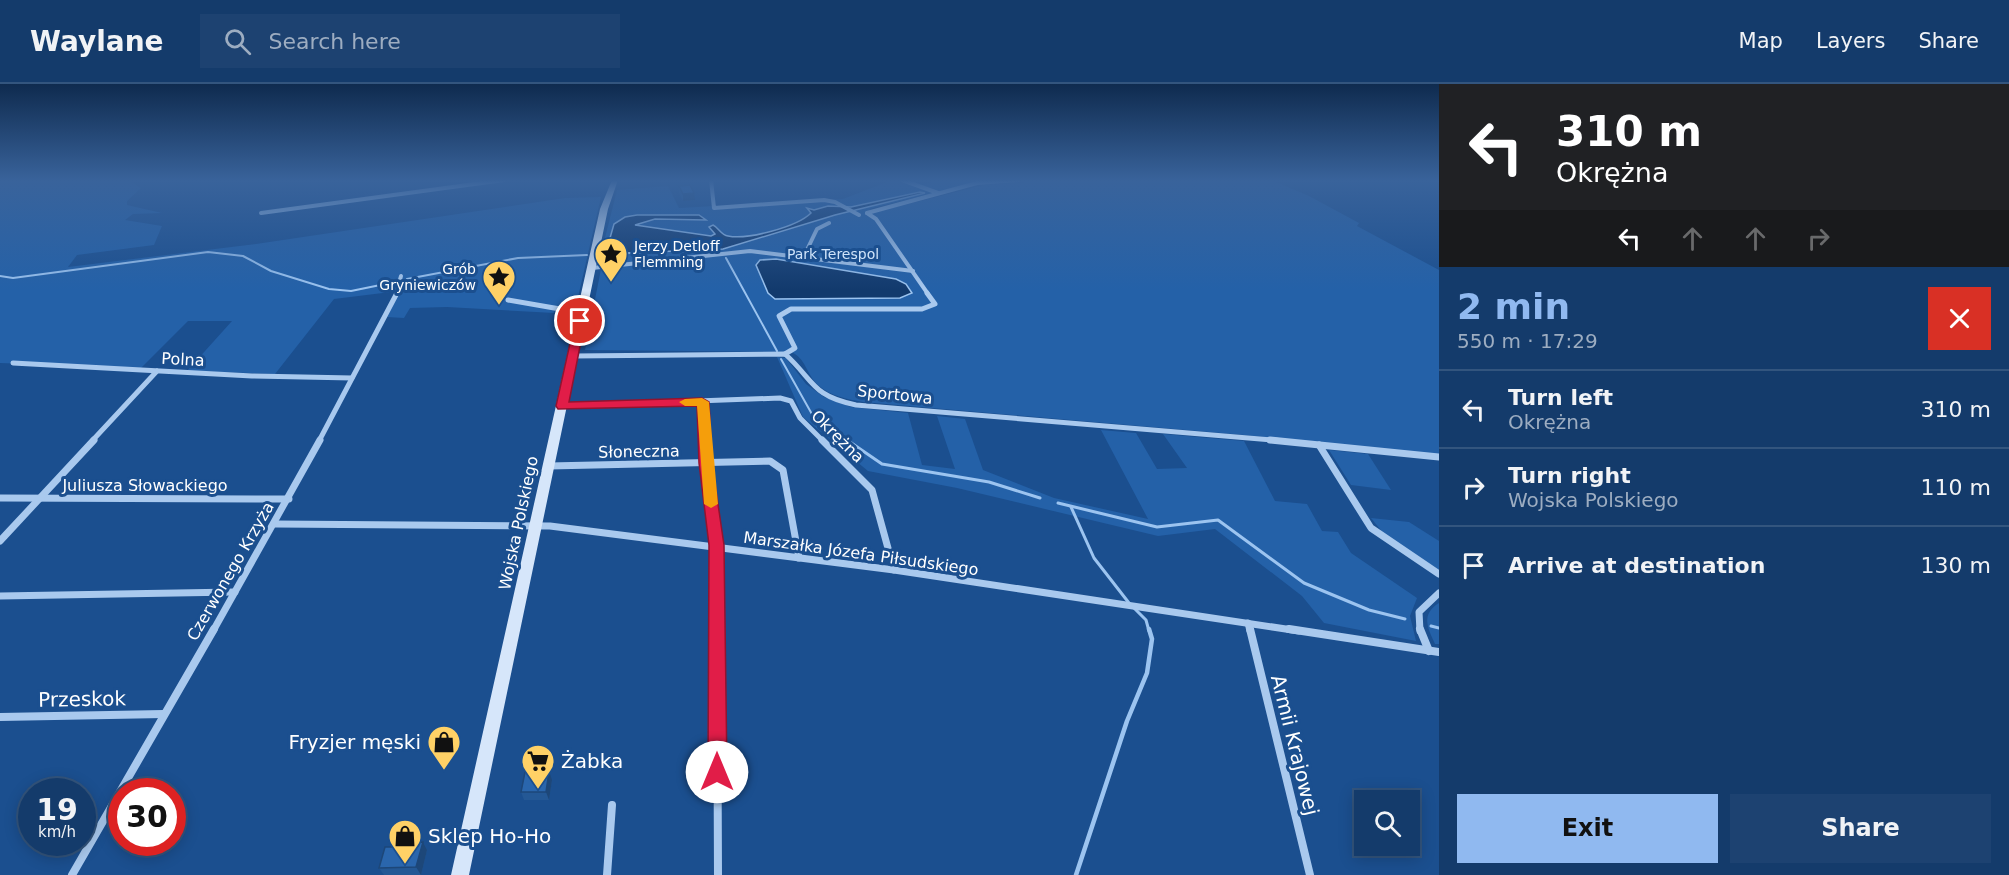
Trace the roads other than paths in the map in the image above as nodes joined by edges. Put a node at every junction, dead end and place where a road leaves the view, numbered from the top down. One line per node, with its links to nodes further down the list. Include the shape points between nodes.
1 (602, 217): 5 (street, Wojska Polskiego)
2 (873, 217): 6 (street)
3 (829, 223): 4 (street, via 817,229)
4 (805, 254)
5 (593, 263): 6 (street, via 750,251); 11 (street, Wojska Polskiego)
6 (913, 271): 10 (street, via 933,299 935,304 931,308 791,309 779,316 795,348)
7 (401, 276): 14 (street, Czerwonego Krzyża, via 395,299)
8 (508, 300): 9 (street)
9 (560, 309)
10 (785, 354): 11 (street); 17 (street, Sportowa, via 817,390 852,404)
11 (573, 356): 16 (street, Wojska Polskiego)
12 (13, 363): 13 (street, Polna)
13 (157, 372): 14 (street, Polna); 22 (street)
14 (352, 378): 23 (street, Czerwonego Krzyża)
15 (702, 402): 16 (street, Okrężna); 19 (street); 29 (street, Okrężna, via 780,398 791,401 800,418 872,490)
16 (562, 406): 20 (street, Wojska Polskiego)
17 (1319, 445): 18 (street, Sportowa); 30 (street, via 1371,528)
18 (1439, 457)
19 (706, 463): 20 (street, Słoneczna); 27 (street); 28 (street, Słoneczna, via 770,461 783,470)
20 (549, 466): 25 (street, Wojska Polskiego)
21 (0, 498): 22 (street, Juliusza Słowackiego)
22 (39, 499): 23 (street, Juliusza Słowackiego); 26 (street)
23 (289, 499): 24 (street, Czerwonego Krzyża)
24 (275, 524): 25 (street, Marszałka Józefa Piłsudskiego); 31 (street, Czerwonego Krzyża)
25 (537, 524): 27 (street, Marszałka Józefa Piłsudskiego); 41 (street, Wojska Polskiego)
26 (0, 541)
27 (716, 545): 28 (street, Marszałka Józefa Piłsudskiego); 43 (street)
28 (799, 558): 29 (street, Marszałka Józefa Piłsudskiego)
29 (894, 570): 34 (street, Marszałka Józefa Piłsudskiego)
30 (1439, 574)
31 (235, 592): 33 (street); 37 (street, Czerwonego Krzyża)
32 (1439, 593): 35 (street, via 1421,605 1417,613)
33 (0, 596)
34 (1248, 623): 35 (street, Marszałka Józefa Piłsudskiego); 44 (street, Armii Krajowej)
35 (1429, 651): 36 (street, Marszałka Józefa Piłsudskiego)
36 (1439, 652)
37 (164, 714): 38 (street, Przeskok); 40 (street, Czerwonego Krzyża)
38 (0, 717)
39 (612, 805): 42 (street)
40 (72, 875)
41 (460, 875)
42 (607, 875)
43 (718, 875)
44 (1310, 875)

